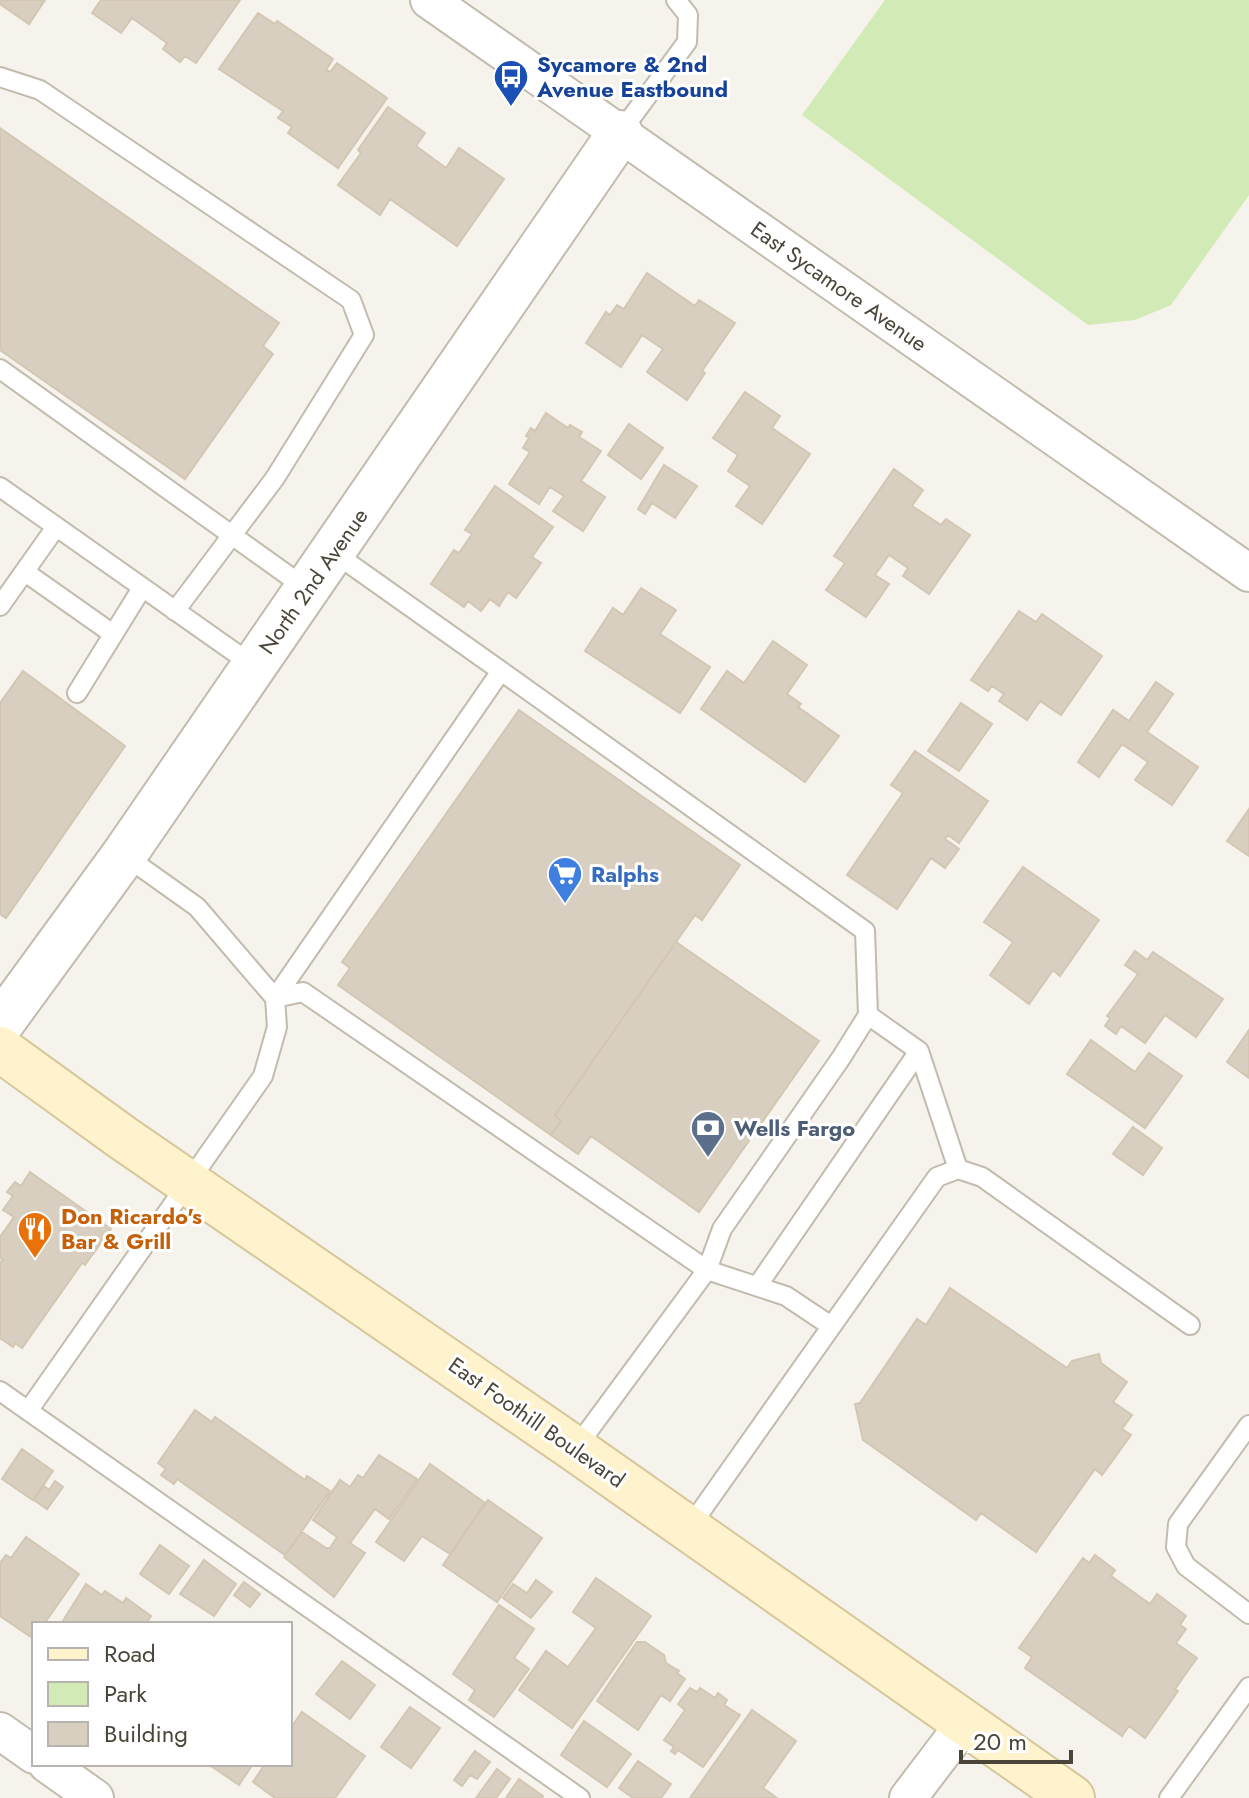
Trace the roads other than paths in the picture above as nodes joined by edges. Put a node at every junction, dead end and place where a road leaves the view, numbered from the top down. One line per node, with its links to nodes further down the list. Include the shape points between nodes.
1 (429, 0): 4 (street, East Sycamore Avenue)
2 (676, 0): 4 (lane, via 688,15 687,42)
3 (0, 77): 8 (lane, via 40,90 351,300 364,335)
4 (620, 133): 9 (street, North 2nd Avenue); 11 (street, East Sycamore Avenue)
5 (0, 369): 8 (lane)
6 (0, 487): 7 (lane)
7 (56, 527): 10 (lane); 12 (lane)
8 (234, 535): 13 (lane); 15 (lane)
9 (333, 552): 13 (street, North 2nd Avenue); 18 (lane)
10 (25, 572): 14 (lane); 16 (lane)
11 (1249, 573)
12 (142, 588): 15 (lane); 16 (lane)
13 (307, 589): 17 (street, North 2nd Avenue)
14 (0, 606)
15 (175, 611): 17 (lane)
16 (113, 634): 19 (lane)
17 (254, 666): 20 (street, North 2nd Avenue)
18 (501, 671): 21 (lane); 22 (lane, via 865,931)
19 (77, 693)
20 (124, 855): 21 (lane, via 197,907); 23 (street, North 2nd Avenue)
21 (275, 998): 27 (lane, via 277,1027 263,1076); 28 (lane, via 303,992)
22 (868, 1015): 25 (lane); 28 (lane, via 722,1229)
23 (0, 1025)
24 (0, 1049): 27 (main road, East Foothill Boulevard)
25 (919, 1051): 26 (lane); 29 (lane)
26 (958, 1169): 30 (lane, via 982,1177); 31 (lane, via 937,1177)
27 (188, 1183): 33 (lane); 35 (main road, East Foothill Boulevard)
28 (707, 1270): 29 (lane); 35 (lane)
29 (758, 1285): 31 (lane, via 786,1296)
30 (1190, 1325)
31 (831, 1326): 36 (lane)
32 (0, 1391): 33 (lane)
33 (28, 1411): 44 (lane)
34 (1249, 1425): 37 (lane, via 1178,1524 1176,1547 1186,1566)
35 (575, 1449): 36 (main road, East Foothill Boulevard)
36 (689, 1528): 39 (main road, East Foothill Boulevard)
37 (1249, 1614)
38 (1249, 1687): 47 (lane)
39 (965, 1723): 45 (street); 46 (main road, East Foothill Boulevard)
40 (0, 1731): 41 (street)
41 (32, 1754)
42 (50, 1766): 43 (street)
43 (95, 1798)
44 (580, 1798)
45 (908, 1798)
46 (1072, 1798)
47 (1169, 1798)

